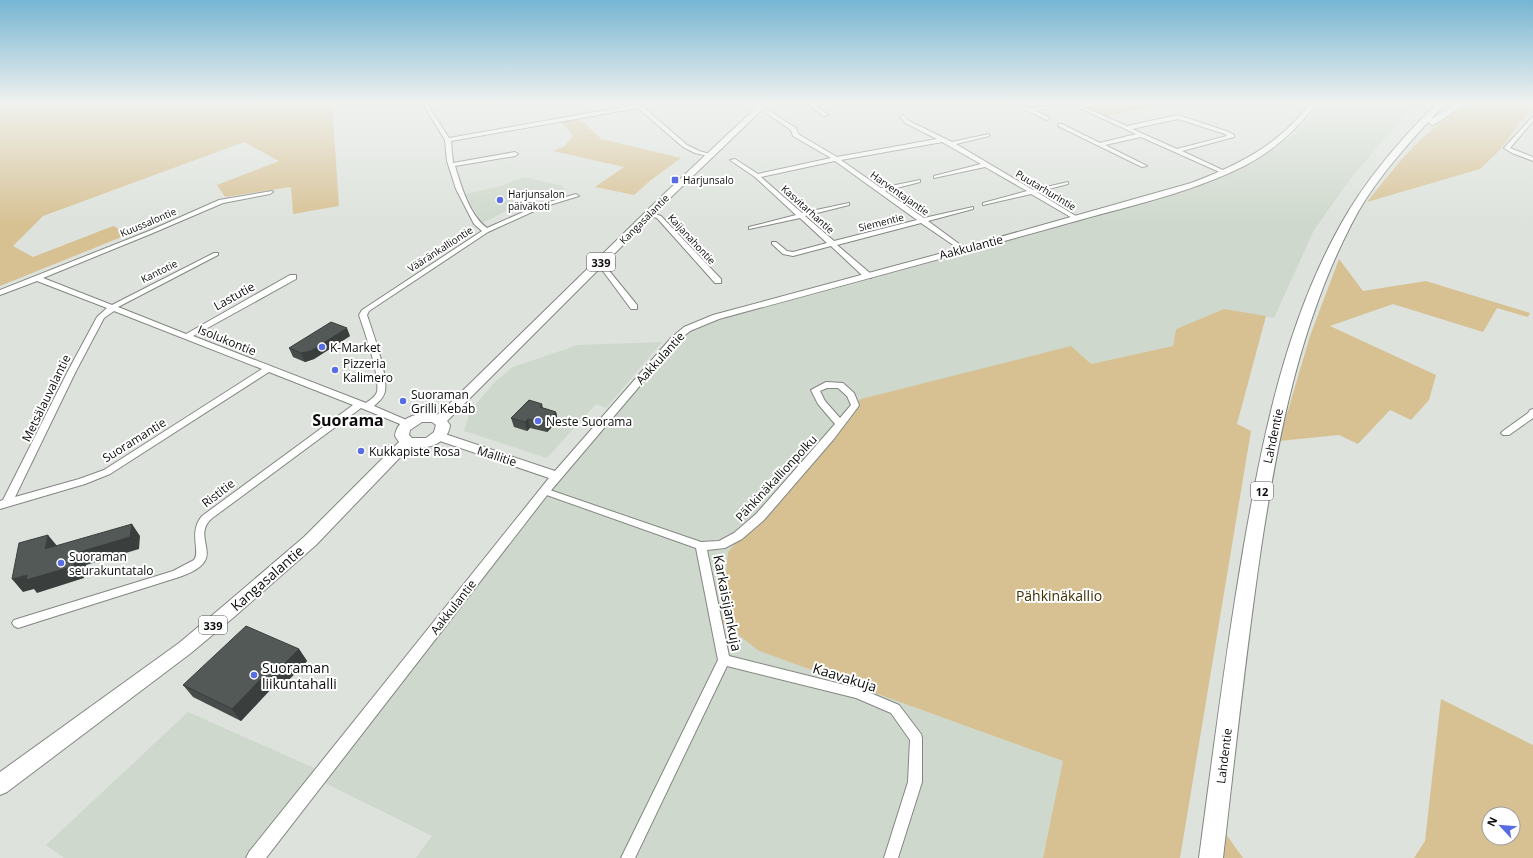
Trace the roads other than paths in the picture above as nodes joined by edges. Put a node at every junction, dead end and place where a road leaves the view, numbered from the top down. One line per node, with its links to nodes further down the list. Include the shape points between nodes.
1 (448, 144): 22 (street, Vääränkalliontie)
2 (683, 144): 18 (street, via 697,152)
3 (724, 144): 18 (main road, Kangasalantie / 339)
4 (810, 144): 19 (street, Harventajantie)
5 (919, 144): 19 (street)
6 (951, 144): 23 (street, Puutarhurintie)
7 (1101, 144): 24 (street)
8 (1161, 144): 15 (street)
9 (1202, 144): 15 (street)
10 (1275, 144): 25 (street, Aakkulantie)
11 (1401, 144): 16 (highway)
12 (1403, 144): 16 (highway, Lahdentie / 12)
13 (1405, 144): 16 (highway)
14 (1510, 144): 20 (street, via 1507,148)
15 (1176, 151): 25 (street)
16 (1396, 151): 75 (highway, Lahdentie / 12, via 1359,202 1333,249 1306,313 1282,393 1238,638)
17 (515, 154): 22 (street)
18 (711, 155): 37 (main road, Kangasalantie / 339)
19 (836, 159): 26 (street); 30 (street, Harventajantie)
20 (1533, 159)
21 (733, 160): 26 (street, Kasvitarhantie)
22 (451, 165): 42 (street, Vääränkalliontie, via 476,224)
23 (986, 165): 27 (street); 32 (street, Puutarhurintie)
24 (1144, 166)
25 (1226, 173): 39 (street, Aakkulantie, via 1194,185)
26 (757, 176): 38 (street, Kasvitarhantie)
27 (936, 177)
28 (918, 181): 30 (street)
29 (1066, 183): 32 (street)
30 (881, 190): 40 (street, Harventajantie)
31 (270, 192): 50 (street, Kuussalontie, via 221,201)
32 (1033, 192): 35 (street); 39 (street, Puutarhurintie)
33 (576, 196): 42 (street, via 541,206)
34 (847, 204): 38 (street)
35 (985, 204)
36 (971, 208): 40 (street, Siementie)
37 (649, 214): 47 (main road, Kangasalantie / 339); 51 (street, Kaijanahontie, via 659,217)
38 (801, 216): 41 (street); 44 (street, Kasvitarhantie)
39 (1076, 218): 45 (street, Aakkulantie)
40 (925, 221): 44 (street, Siementie); 45 (street, Harventajantie)
41 (751, 228)
42 (486, 231): 57 (street, Vääränkalliontie, via 366,310 363,315 377,366 381,392 376,400)
43 (774, 243): 44 (street, Siementie, via 784,253 793,254)
44 (833, 244): 49 (street, Kasvitarhantie)
45 (964, 250): 49 (street, Aakkulantie)
46 (216, 254): 53 (street, Kantotie)
47 (600, 263): 54 (street); 59 (main road, Kangasalantie / 339)
48 (294, 276): 55 (street, Lastutie)
49 (868, 276): 65 (street, Aakkulantie, via 716,317 687,329 674,340)
50 (36, 278): 52 (street, Kuussalontie); 53 (street, Isolukontie)
51 (718, 281)
52 (0, 293)
53 (112, 307): 55 (street, Isolukontie); 67 (street, Metsälauvalantie, via 101,317)
54 (634, 307)
55 (186, 337): 56 (street, Isolukontie)
56 (268, 369): 57 (street, Isolukontie); 67 (street, Suoramantie, via 107,472 76,484)
57 (364, 406): 60 (street, Isolukontie); 69 (street, Ristitie, via 202,522 200,536 203,553 198,564 176,574)
58 (1533, 412): 62 (street)
59 (439, 420): 60 (main road, via 428,418); 63 (main road, via 443,428)
60 (408, 424): 64 (main road, via 402,432 403,440)
61 (840, 424): 61 (street, Pähkinäkallionpolku, via 855,405 851,395 840,385 826,385 815,390 821,402); 68 (street, Pähkinäkallionpolku, via 760,517 738,536 721,545)
62 (1506, 434)
63 (438, 436): 64 (main road, via 425,443); 65 (street, Mallitie)
64 (407, 442): 71 (main road, Kangasalantie / 339, via 310,541 185,648)
65 (557, 476): 66 (street, Aakkulantie)
66 (544, 491): 68 (street, Karkaisijankuja); 72 (street, Aakkulantie)
67 (4, 504)
68 (701, 546): 70 (street, Karkaisijankuja)
69 (18, 623)
70 (724, 660): 73 (street, Karkaisijankuja); 74 (street, Kaavakuja, via 857,693 895,709 916,738 915,782)
71 (0, 785)
72 (255, 858)
73 (628, 858)
74 (891, 858)
75 (1211, 858)

